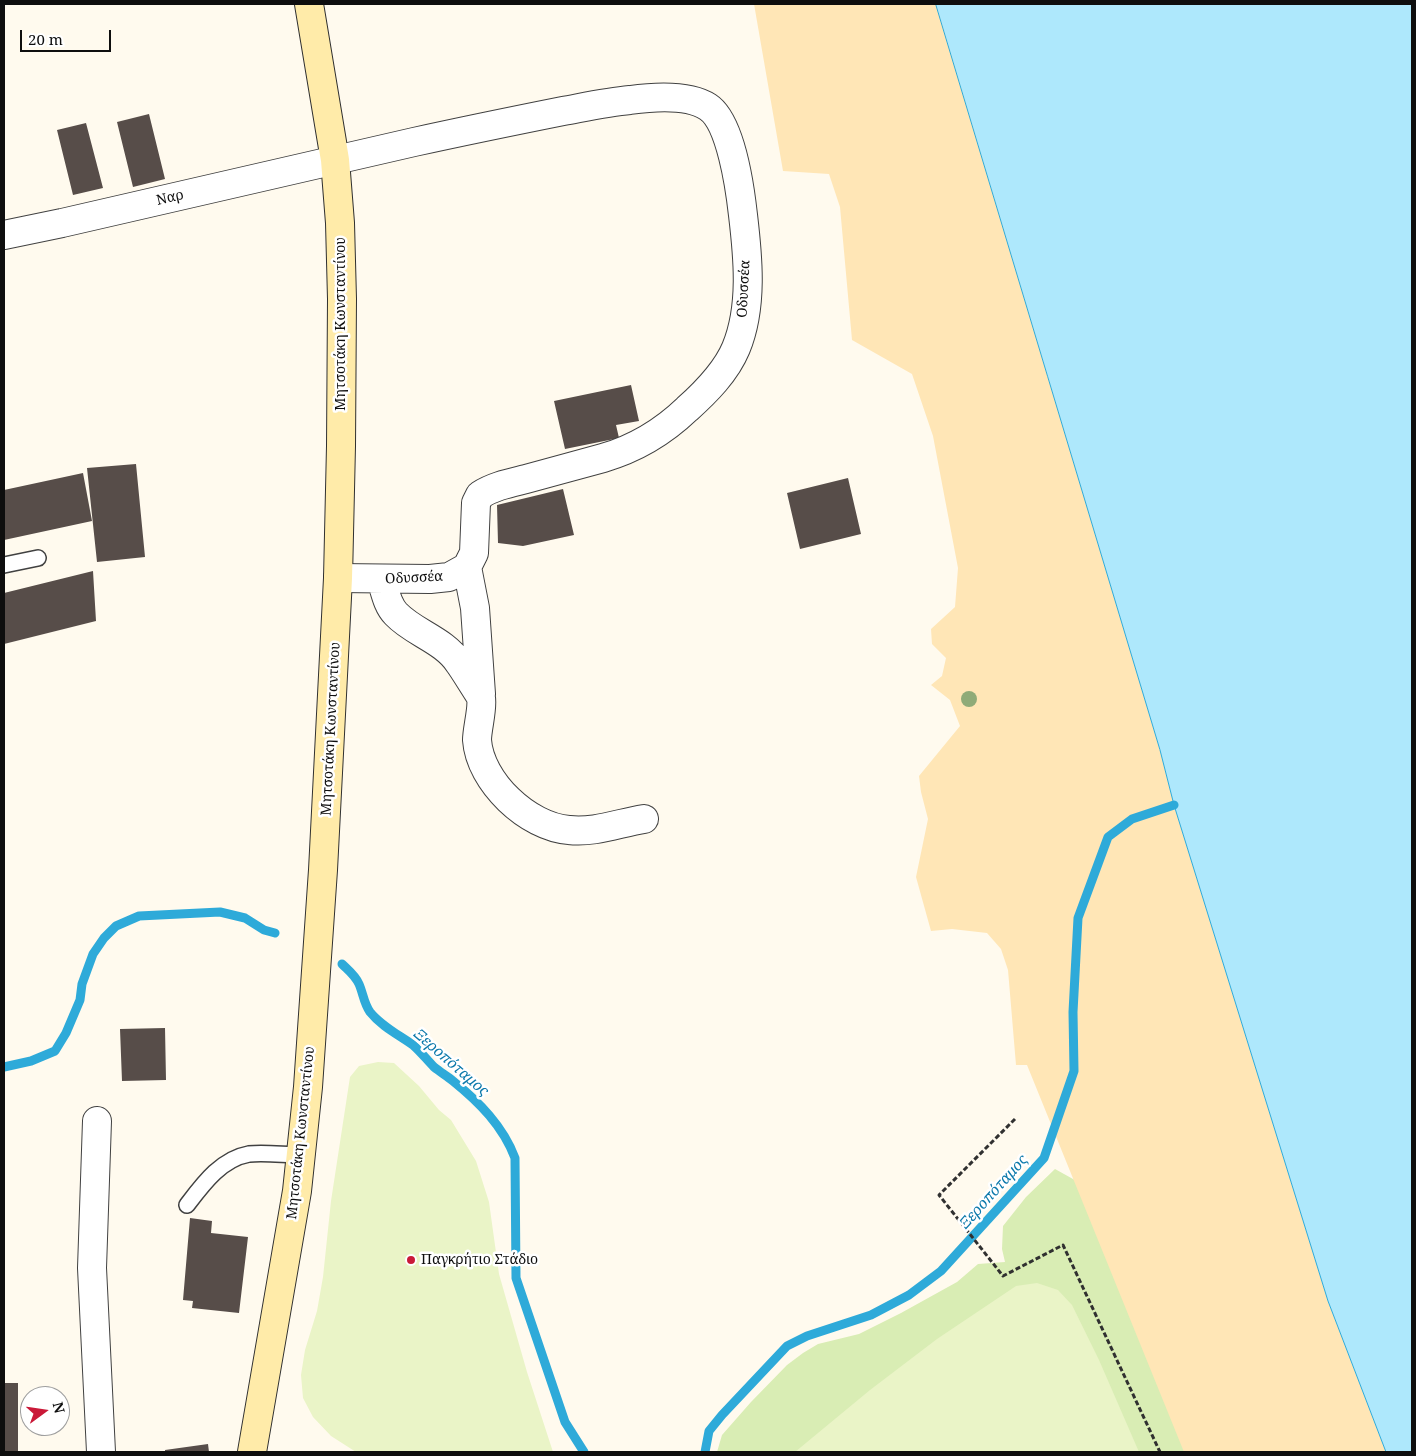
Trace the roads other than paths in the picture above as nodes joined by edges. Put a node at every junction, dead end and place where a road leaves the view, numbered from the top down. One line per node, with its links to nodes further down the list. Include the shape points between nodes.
1 (309, 4): 2 (street, Μητσοτάκη Κωνσταντίνου)
2 (335, 160): 3 (street, Ναρ); 6 (street, Οδυσσέα, via 499,123 647,98 682,99 707,106 723,124 728,139 743,210 747,269 744,320 729,362 709,388 678,418 629,449 497,486 480,495 476,503 474,553); 7 (street, Μητσοτάκη Κωνσταντίνου, via 342,299)
3 (4, 234)
4 (38, 558): 5 (lane)
5 (4, 565)
6 (466, 567): 8 (street, Οδυσσέα, via 449,577); 9 (street, via 475,608)
7 (338, 578): 8 (street, Οδυσσέα); 12 (street, Μητσοτάκη Κωνσταντίνου, via 323,870 308,1087)
8 (381, 579): 9 (street, via 395,613 458,661)
9 (481, 698): 10 (street, via 477,741 483,760 493,780 518,808 545,825 569,830)
10 (644, 820)
11 (97, 1121): 14 (street, via 92,1268)
12 (300, 1155): 13 (lane, via 249,1154 226,1162 204,1182); 15 (street, Μητσοτάκη Κωνσταντίνου, via 297,1192)
13 (187, 1205)
14 (101, 1452)
15 (252, 1452)

